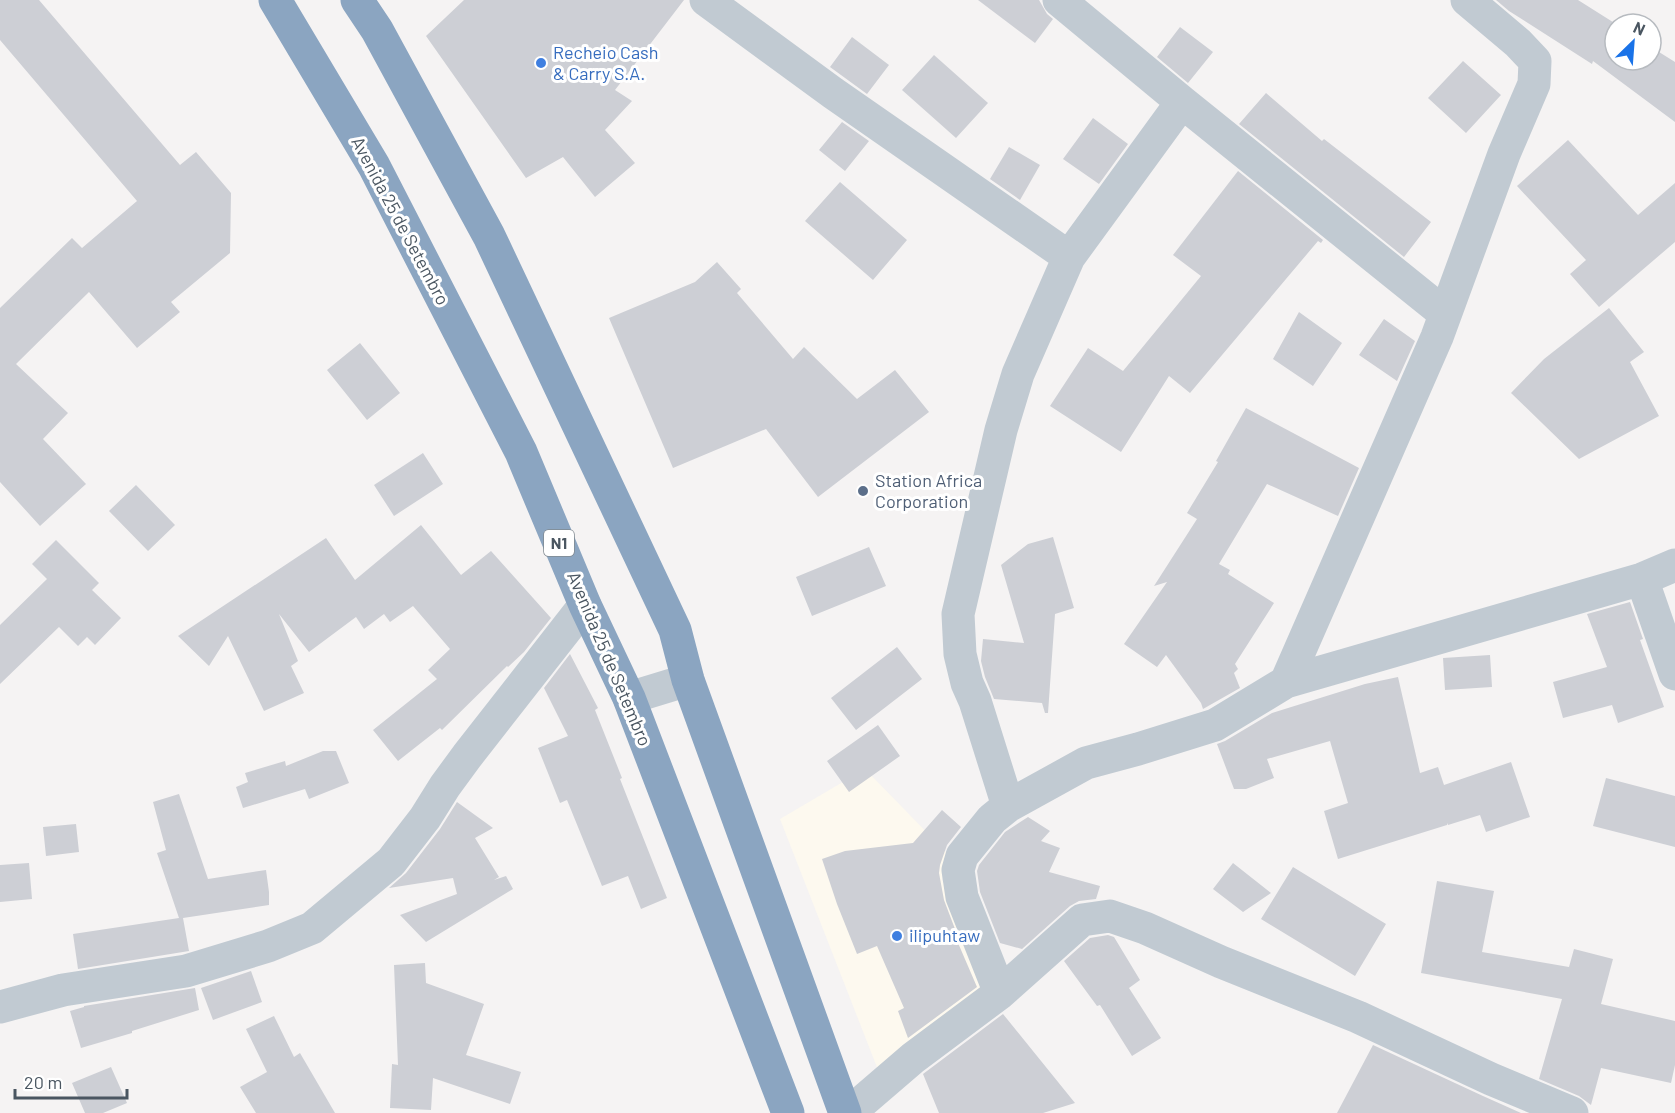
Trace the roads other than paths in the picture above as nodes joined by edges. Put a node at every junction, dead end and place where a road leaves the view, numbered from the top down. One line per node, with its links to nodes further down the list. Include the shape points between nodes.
1 (275, 0): 11 (highway, Avenida 25 de Setembro / N1, via 374,166 521,452)
2 (357, 0): 13 (highway, via 489,236 675,630)
3 (706, 0): 7 (street)
4 (1059, 0): 6 (street)
5 (1467, 0): 8 (street, via 1535,61 1534,84)
6 (1182, 102): 7 (street); 8 (street)
7 (1068, 257): 16 (street, via 1018,374 958,614 960,654 967,683)
8 (1444, 314): 14 (street)
9 (1675, 565): 10 (street)
10 (1642, 579): 12 (street); 14 (street)
11 (585, 605): 15 (highway, Avenida 25 de Setembro / N1); 18 (street, via 467,756 391,862 312,928 186,971 63,990)
12 (1675, 674)
13 (688, 680): 15 (street); 20 (highway)
14 (1286, 682): 16 (street, via 1215,725 1086,763)
15 (629, 698): 19 (highway, Avenida 25 de Setembro / N1)
16 (1008, 806): 17 (street, via 962,855 958,870 962,897)
17 (1000, 993): 20 (street); 21 (street, via 1082,920 1110,916 1358,1017)
18 (0, 1007)
19 (788, 1113)
20 (847, 1113)
21 (1572, 1113)

